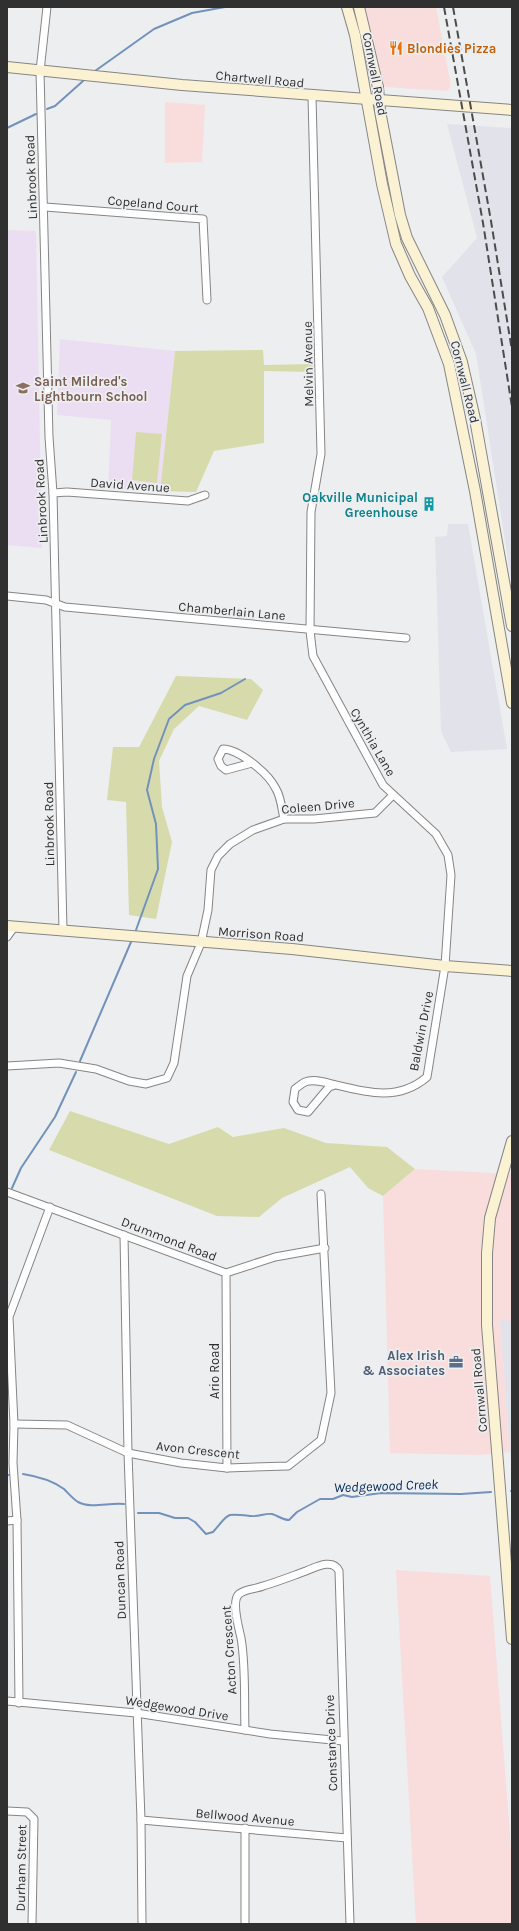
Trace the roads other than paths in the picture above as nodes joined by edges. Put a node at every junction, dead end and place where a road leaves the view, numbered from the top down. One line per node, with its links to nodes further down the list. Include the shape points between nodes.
1 (47, 7): 5 (street, Linbrook Road)
2 (347, 7): 7 (main road, Cornwall Road)
3 (359, 7): 8 (main road, Cornwall Road)
4 (7, 67): 5 (main road, Chartwell Road)
5 (40, 71): 6 (main road, Chartwell Road); 10 (street, Linbrook Road)
6 (312, 97): 7 (main road, Chartwell Road); 17 (street, Melvin Avenue, via 321,454 311,512)
7 (368, 99): 8 (main road, Chartwell Road); 19 (main road, Cornwall Road, via 382,184 396,244 428,308 450,364 474,483)
8 (379, 100): 9 (main road, Chartwell Road); 16 (main road, Cornwall Road, via 400,215 407,238 445,315 462,362 475,419)
9 (512, 110)
10 (45, 207): 11 (street, Copeland Court, via 203,219); 12 (street, Linbrook Road, via 49,437)
11 (207, 300)
12 (53, 493): 13 (street, David Avenue, via 188,501); 15 (street, Linbrook Road)
13 (204, 495)
14 (7, 596): 15 (street, Chamberlain Lane, via 46,600)
15 (56, 604): 17 (street, Chamberlain Lane, via 65,607); 24 (street, Linbrook Road)
16 (512, 626)
17 (310, 631): 18 (street, Chamberlain Lane); 21 (street, Cynthia Lane, via 313,656 317,665 383,785)
18 (406, 638)
19 (512, 703)
20 (252, 762): 22 (street, via 276,788)
21 (393, 795): 22 (street, Coleen Drive, via 375,812 314,819); 27 (street, Cynthia Lane, via 436,834 448,855 451,875)
22 (284, 819): 26 (street, Coleen Drive, via 253,830 230,844 218,856 211,870 208,910)
23 (11, 926): 24 (main road, Morrison Road); 25 (street)
24 (63, 930): 26 (main road, Morrison Road)
25 (7, 937)
26 (201, 943): 27 (main road, Morrison Road, via 292,948); 29 (street, Coleen Drive, via 187,976 174,1063 167,1078 146,1084 129,1081 96,1069 59,1063)
27 (445, 966): 28 (main road, Morrison Road); 30 (street, Baldwin Drive, via 427,1077 416,1086 394,1093 359,1092)
28 (512, 971)
29 (8, 1067)
30 (335, 1085): 30 (street, Baldwin Drive, via 323,1081 306,1082 295,1090 293,1102 298,1110 308,1112 329,1087)
31 (512, 1141): 44 (main road, Cornwall Road, via 490,1218 487,1253 487,1325)
32 (7, 1192): 34 (street, Drummond Road)
33 (321, 1194): 36 (street, Avon Crescent)
34 (50, 1207): 35 (street, Drummond Road); 38 (street, via 9,1317)
35 (124, 1235): 37 (street, Drummond Road); 39 (street, Duncan Road)
36 (325, 1248): 37 (street, Drummond Road, via 275,1257); 40 (street, Avon Crescent, via 331,1393 321,1440 288,1466)
37 (226, 1273): 40 (street, Ario Road)
38 (14, 1424): 39 (street, Avon Crescent, via 67,1425); 41 (street)
39 (128, 1452): 40 (street, Avon Crescent, via 181,1463); 47 (street, Duncan Road)
40 (227, 1468)
41 (17, 1520): 42 (street); 46 (street)
42 (7, 1521)
43 (332, 1565): 48 (street, Acton Crescent, via 324,1565 247,1590 237,1596 236,1608 242,1643); 49 (street, Constance Drive, via 339,1572)
44 (512, 1639)
45 (7, 1701): 46 (street, Wedgewood Drive)
46 (19, 1702): 47 (street, Wedgewood Drive)
47 (136, 1713): 48 (street, Wedgewood Drive); 51 (street, Duncan Road)
48 (245, 1730): 49 (street, Wedgewood Drive)
49 (343, 1741): 53 (street, Constance Drive)
50 (7, 1811): 54 (street, Durham Street, via 27,1812 34,1819)
51 (141, 1820): 52 (street, Bellwood Avenue); 55 (street, Duncan Road)
52 (245, 1828): 53 (street, Bellwood Avenue); 56 (street)
53 (346, 1838): 57 (street, Constance Drive)
54 (32, 1924)
55 (142, 1924)
56 (246, 1924)
57 (350, 1924)

